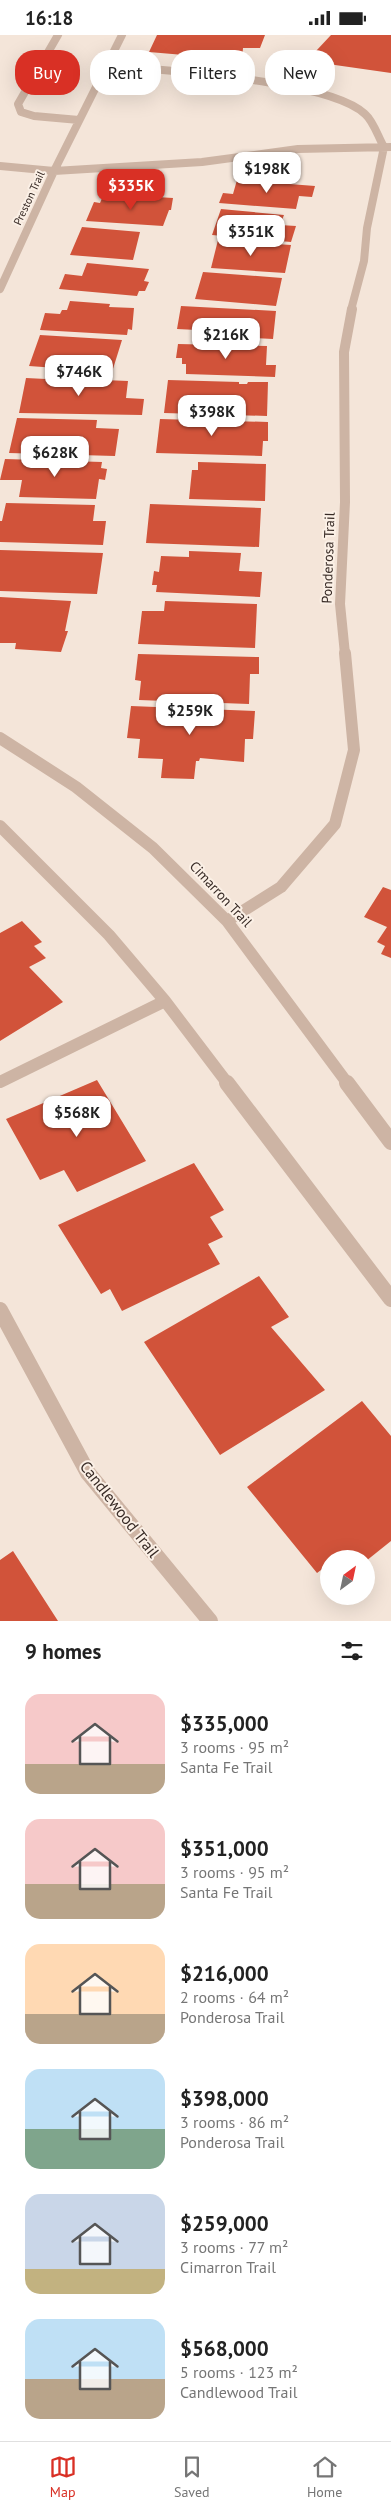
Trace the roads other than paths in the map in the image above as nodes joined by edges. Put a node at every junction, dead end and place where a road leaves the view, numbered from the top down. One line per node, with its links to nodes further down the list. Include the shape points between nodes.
1 (58, 35): 6 (street, via 18,104 21,112 34,116)
2 (122, 35): 3 (street, Preston Trail)
3 (114, 50)
4 (161, 71): 7 (street, via 265,83 346,101 366,113)
5 (92, 95): 6 (street, Preston Trail)
6 (79, 121): 9 (street, Preston Trail)
7 (387, 147): 9 (street, via 298,149 202,162); 13 (street, Ponderosa Trail, via 344,352 345,502 340,604 354,749 336,824 281,887)
8 (0, 166): 9 (street)
9 (54, 171): 10 (street, Preston Trail)
10 (0, 289)
11 (0, 738): 13 (street, Cimarron Trail, via 76,787 153,848)
12 (0, 826): 14 (street, via 110,935)
13 (227, 921): 16 (street, Cimarron Trail)
14 (164, 1001): 15 (street); 17 (street)
15 (0, 1083)
16 (391, 1142)
17 (391, 1299)
18 (0, 1310): 19 (street, Candlewood Trail, via 88,1473)
19 (202, 1618)

